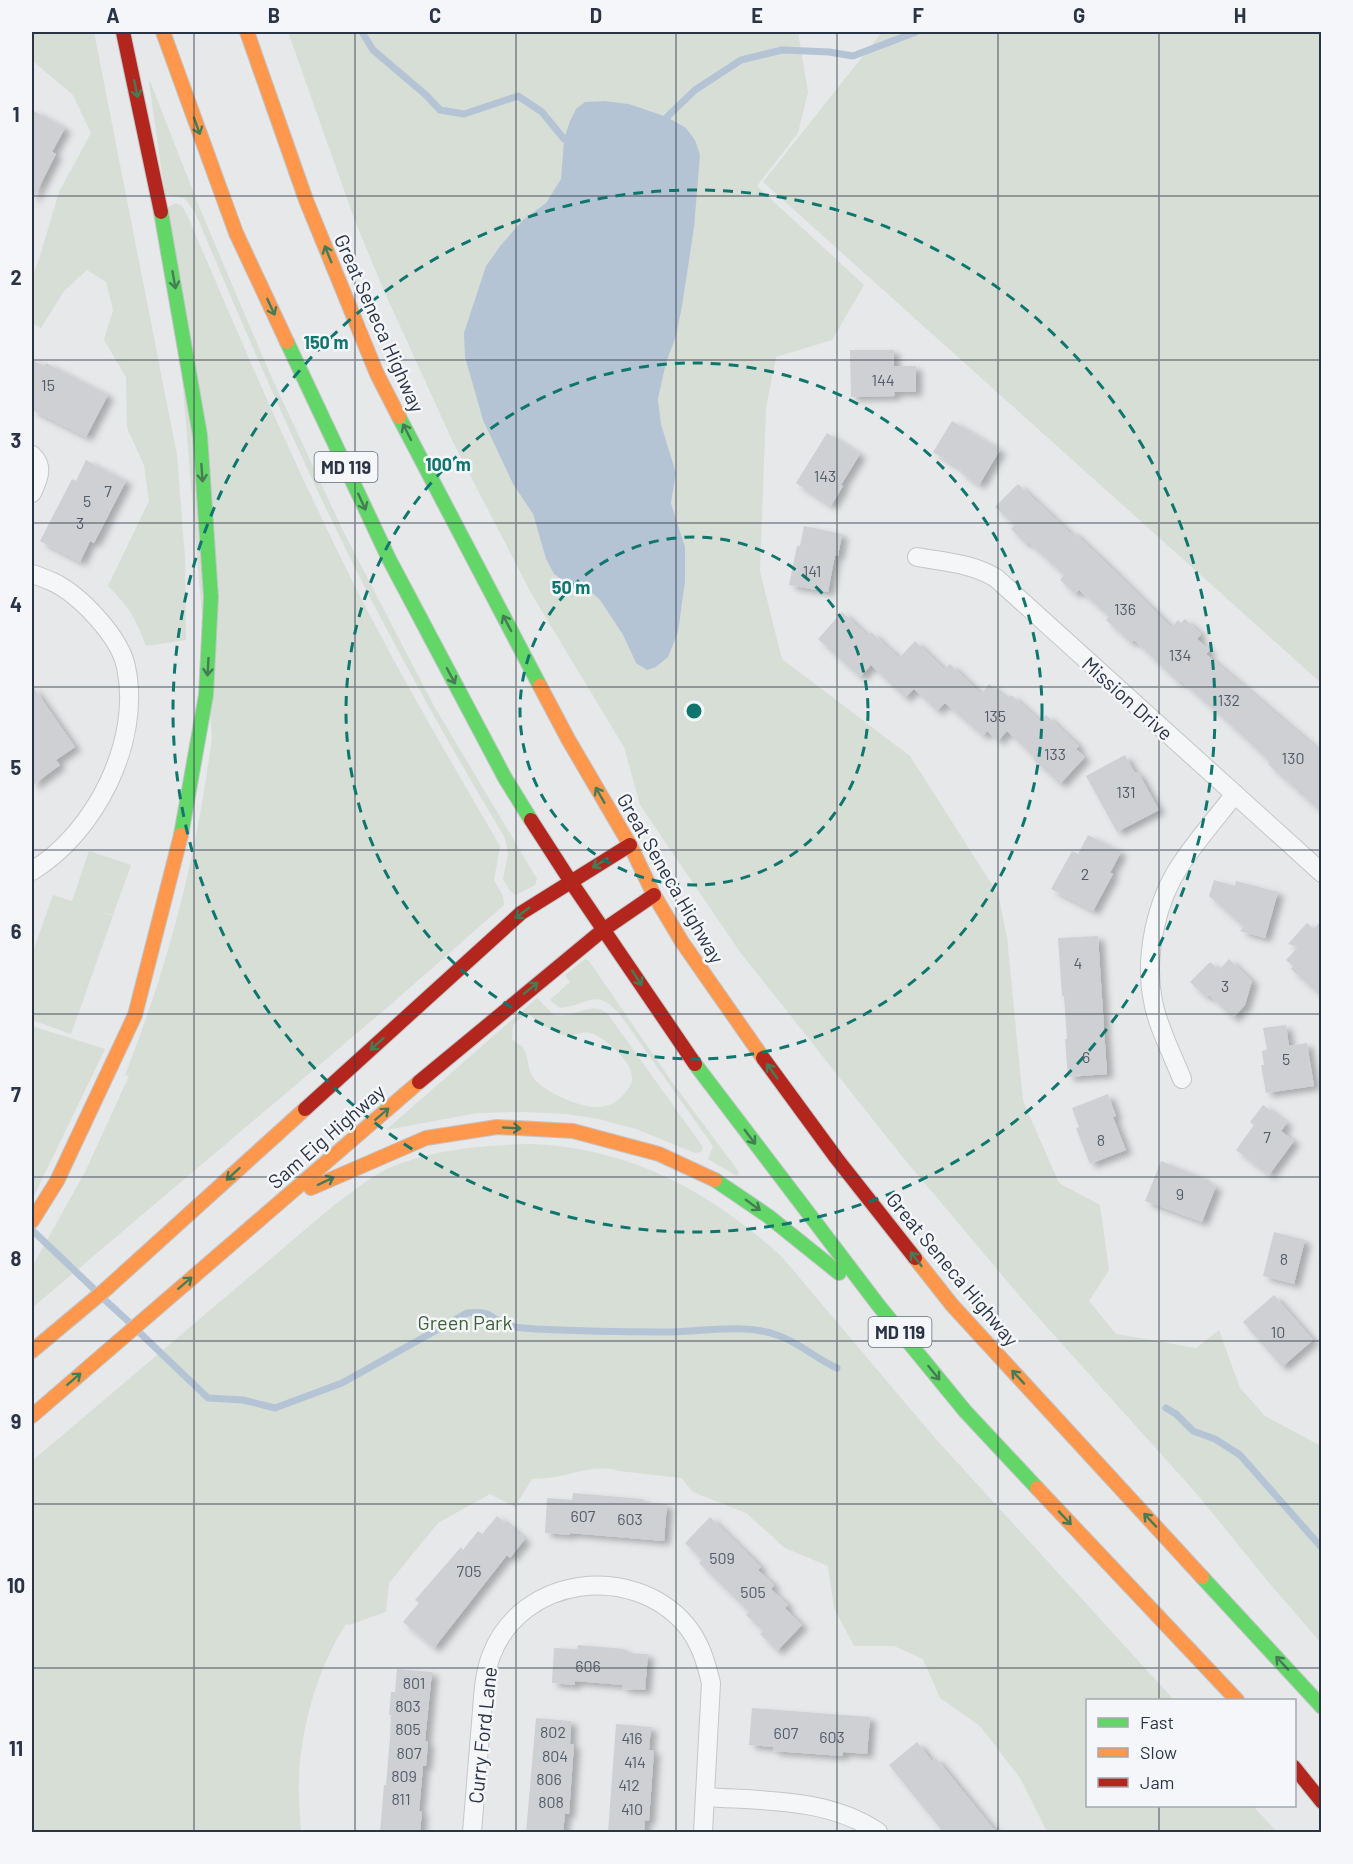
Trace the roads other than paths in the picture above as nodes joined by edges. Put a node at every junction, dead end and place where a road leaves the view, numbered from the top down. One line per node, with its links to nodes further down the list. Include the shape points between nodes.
1 (123, 32): 17 (main road, one-way to 17, via 160,204 200,435 211,597 206,694 179,846 135,1015 57,1182)
2 (163, 32): 12 (main road, MD 119, one-way to 12, via 236,233 389,559 505,778)
3 (247, 32): 9 (main road, Great Seneca Highway / MD 119, one-way to 3, via 568,739 377,374 306,200)
4 (32, 455): 5 (street, via 40,471)
5 (32, 493)
6 (916, 557): 8 (street, Mission Drive, via 966,565 996,578)
7 (32, 574): 10 (street, via 77,599 104,626 126,666 128,697 126,729 115,769 94,812 65,845)
8 (1235, 794): 11 (street, Mission Drive); 15 (street, via 1180,865 1163,899 1154,933 1150,978 1153,1004)
9 (630, 845): 12 (main road, Sam Eig Highway, one-way to 12); 13 (main road, Great Seneca Highway / MD 119)
10 (32, 871)
11 (1322, 873)
12 (571, 882): 14 (main road, MD 119); 19 (main road, Sam Eig Highway, one-way to 19, via 521,914)
13 (654, 895): 14 (main road, Sam Eig Highway); 22 (main road, Great Seneca Highway / MD 119, one-way to 13, via 952,1305 741,1029)
14 (603, 930): 16 (main road, Sam Eig Highway, one-way to 14); 18 (main road, MD 119, one-way to 18, via 706,1079)
15 (1182, 1079)
16 (274, 1206): 18 (main road, one-way to 18, via 426,1138 497,1127 573,1131 659,1154 734,1191); 20 (main road, Sam Eig Highway, one-way to 16)
17 (34, 1218)
18 (879, 1306): 21 (main road, MD 119, one-way to 21, via 965,1411)
19 (32, 1351)
20 (32, 1416)
21 (1234, 1699)
22 (1322, 1707)
23 (1296, 1770): 25 (main road)
24 (706, 1797): 26 (street, Curry Ford Lane, via 711,1683 698,1641 672,1611 639,1592 615,1585 572,1587 544,1596 521,1612 490,1656); 27 (street, Curry Ford Lane); 28 (street, via 831,1809 862,1821)
25 (1322, 1802)
26 (472, 1833)
27 (703, 1833)
28 (878, 1833)

